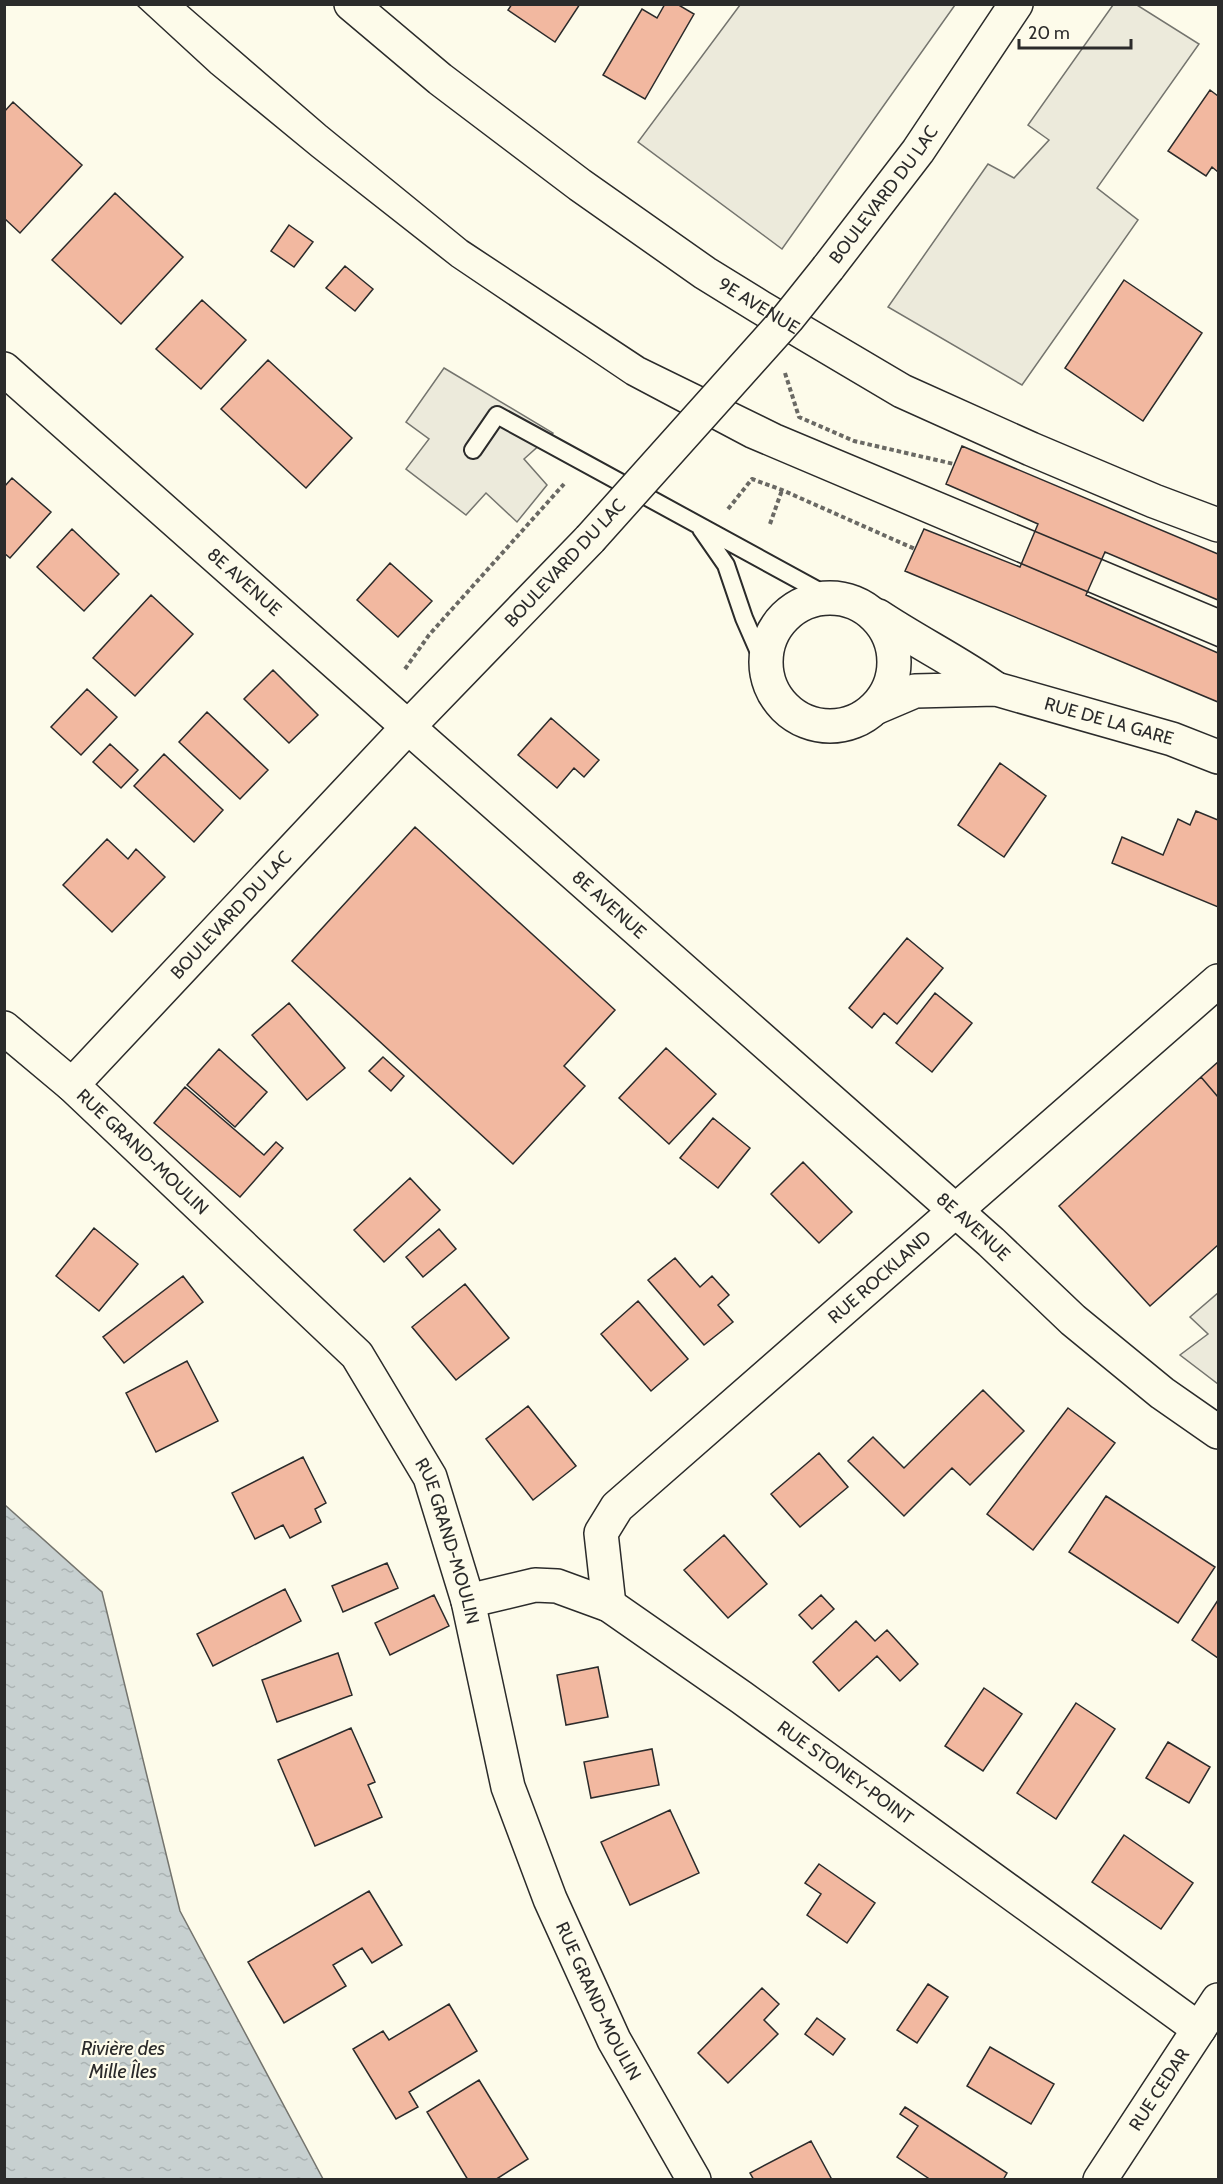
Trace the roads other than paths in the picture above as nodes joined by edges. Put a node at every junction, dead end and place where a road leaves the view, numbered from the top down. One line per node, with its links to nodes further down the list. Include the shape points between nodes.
1 (351, 4): 5 (street, 9E AVENUE, via 440,79 580,185 760,307 903,391 1041,453)
2 (1016, 4): 12 (street, BOULEVARD DU LAC, bridge, via 918,151 788,318 590,539)
3 (4, 369): 12 (street, 8E AVENUE)
4 (473, 450): 6 (lane, via 497,415)
5 (1218, 525)
6 (699, 526): 7 (lane); 9 (lane, via 726,566)
7 (830, 597): 8 (street, via 852,601); 9 (street, via 809,601 790,611 776,626 767,646)
8 (871, 611): 10 (street, RUE DE LA GARE); 11 (street, via 885,627 893,648 894,669 888,690)
9 (765, 666): 11 (street, via 770,686 781,704 796,717 816,725 836,726 858,720)
10 (996, 689): 11 (street, RUE DE LA GARE, via 915,691); 13 (street, RUE DE LA GARE, via 1172,739)
11 (875, 708)
12 (408, 727): 16 (street, BOULEVARD DU LAC); 17 (street, 8E AVENUE)
13 (1218, 757)
14 (1218, 981): 17 (street, RUE ROCKLAND)
15 (4, 1028): 16 (street, RUE GRAND-MOULIN)
16 (72, 1085): 19 (street, RUE GRAND-MOULIN, via 357,1354 430,1477)
17 (955, 1211): 18 (street, 8E AVENUE, via 1073,1320 1162,1394); 20 (street, RUE ROCKLAND, via 617,1507 601,1533)
18 (1218, 1432)
19 (468, 1601): 20 (street, RUE STONEY-POINT, via 536,1585 557,1586); 23 (street, RUE GRAND-MOULIN, via 508,1787 549,1899 615,2040)
20 (609, 1605): 22 (street, RUE STONEY-POINT)
21 (1218, 2000): 22 (street, RUE CEDAR)
22 (1199, 2029): 24 (street, RUE CEDAR)
23 (694, 2180)
24 (1100, 2180)

